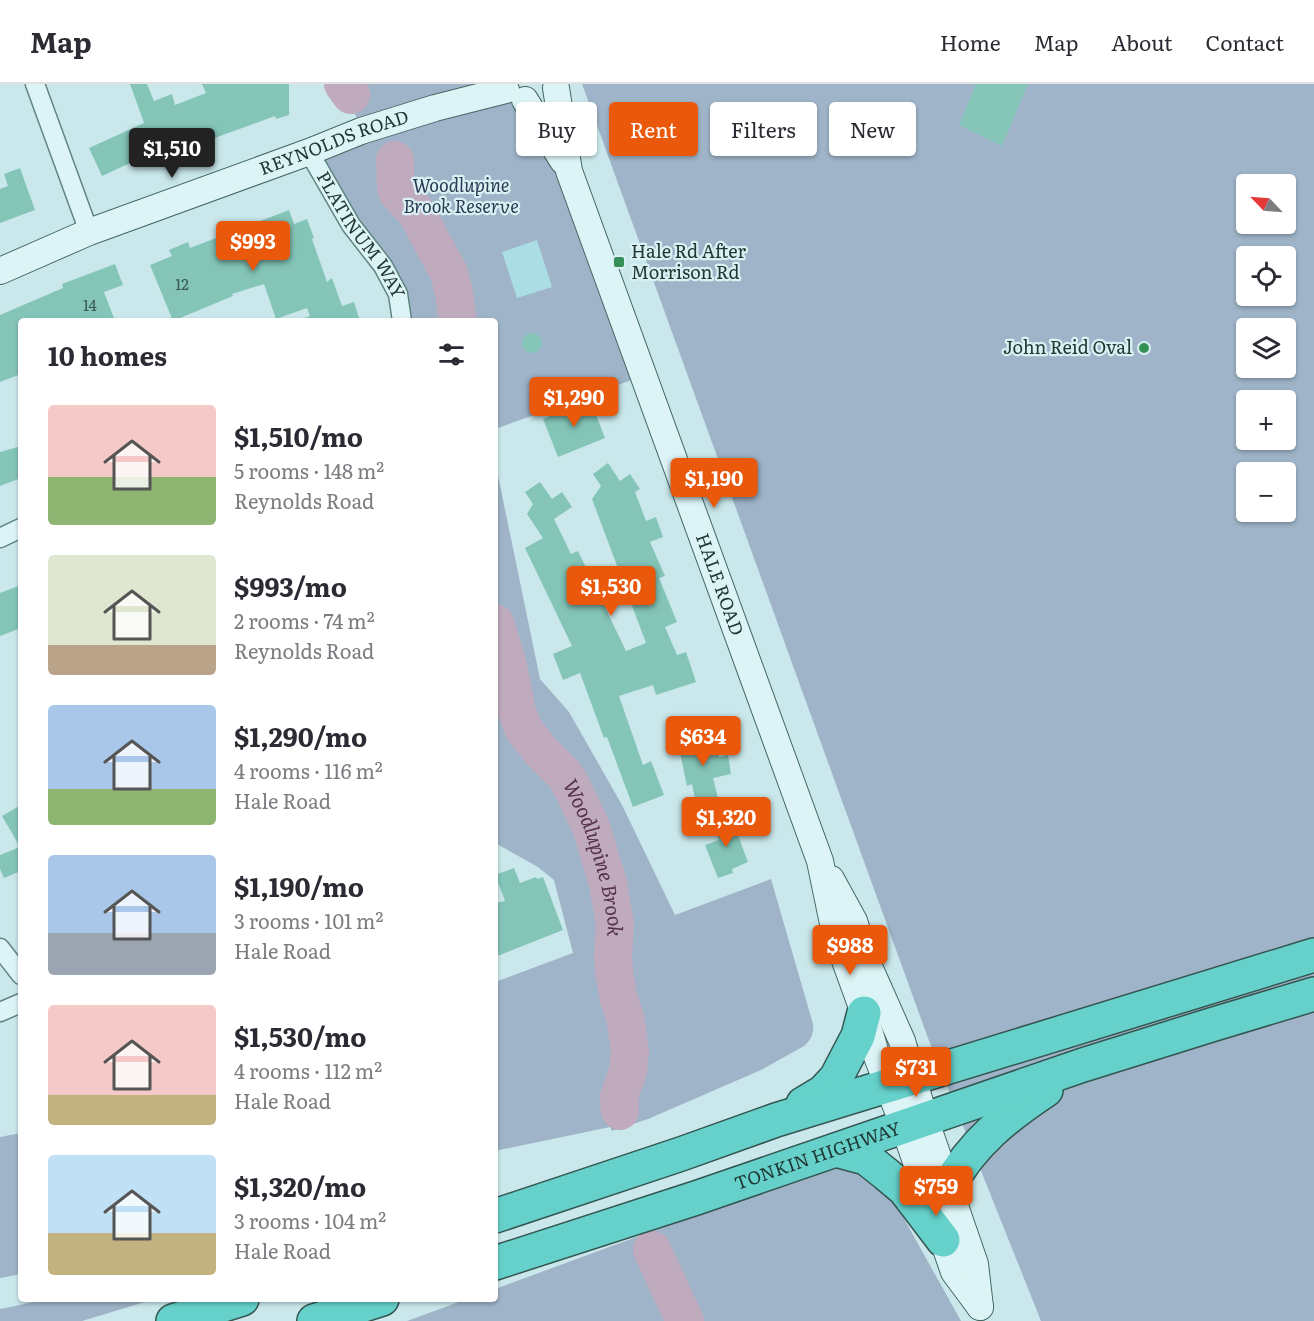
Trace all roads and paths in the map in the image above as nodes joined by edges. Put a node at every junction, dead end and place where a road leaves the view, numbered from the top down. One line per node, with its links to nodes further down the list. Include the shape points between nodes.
1 (35, 84): 8 (street)
2 (468, 84): 5 (main road, REYNOLDS ROAD)
3 (557, 86): 4 (main road, REYNOLDS ROAD, via 537,100); 7 (main road, HALE ROAD)
4 (511, 91): 5 (main road, REYNOLDS ROAD); 7 (main road, HALE ROAD)
5 (435, 108): 6 (main road, REYNOLDS ROAD)
6 (309, 152): 8 (main road, REYNOLDS ROAD); 10 (street, PLATINUM WAY, via 351,225 383,266 398,294)
7 (569, 171): 13 (main road, HALE ROAD)
8 (88, 232): 9 (main road, REYNOLDS ROAD)
9 (0, 271)
10 (402, 318)
11 (18, 529): 12 (street)
12 (0, 538)
13 (820, 861): 20 (main road, HALE ROAD, via 835,933); 22 (main road, HALE ROAD, via 854,921 867,962 902,1041)
14 (0, 948): 16 (street)
15 (1314, 955): 22 (highway)
16 (18, 971)
17 (1314, 994): 21 (highway, TONKIN HIGHWAY)
18 (18, 1004): 19 (street)
19 (0, 1012)
20 (864, 1013): 22 (main road, HALE ROAD, via 876,1054); 23 (highway, via 858,1036 836,1078 823,1092)
21 (1083, 1065): 24 (highway, TONKIN HIGHWAY); 26 (highway, via 1013,1112 985,1138)
22 (901, 1081): 23 (highway); 24 (main road, HALE ROAD)
23 (776, 1120): 27 (highway)
24 (914, 1123): 25 (highway, TONKIN HIGHWAY); 26 (main road, HALE ROAD); 28 (main road, HALE ROAD)
25 (836, 1150): 28 (highway, via 866,1158 886,1174 904,1190); 29 (highway, TONKIN HIGHWAY)
26 (949, 1186): 32 (main road, HALE ROAD, via 975,1264)
27 (498, 1215)
28 (943, 1240): 32 (main road, HALE ROAD, via 954,1272)
29 (498, 1262)
30 (233, 1302): 33 (highway)
31 (373, 1302): 34 (highway)
32 (982, 1314)
33 (173, 1321)
34 (314, 1321)

